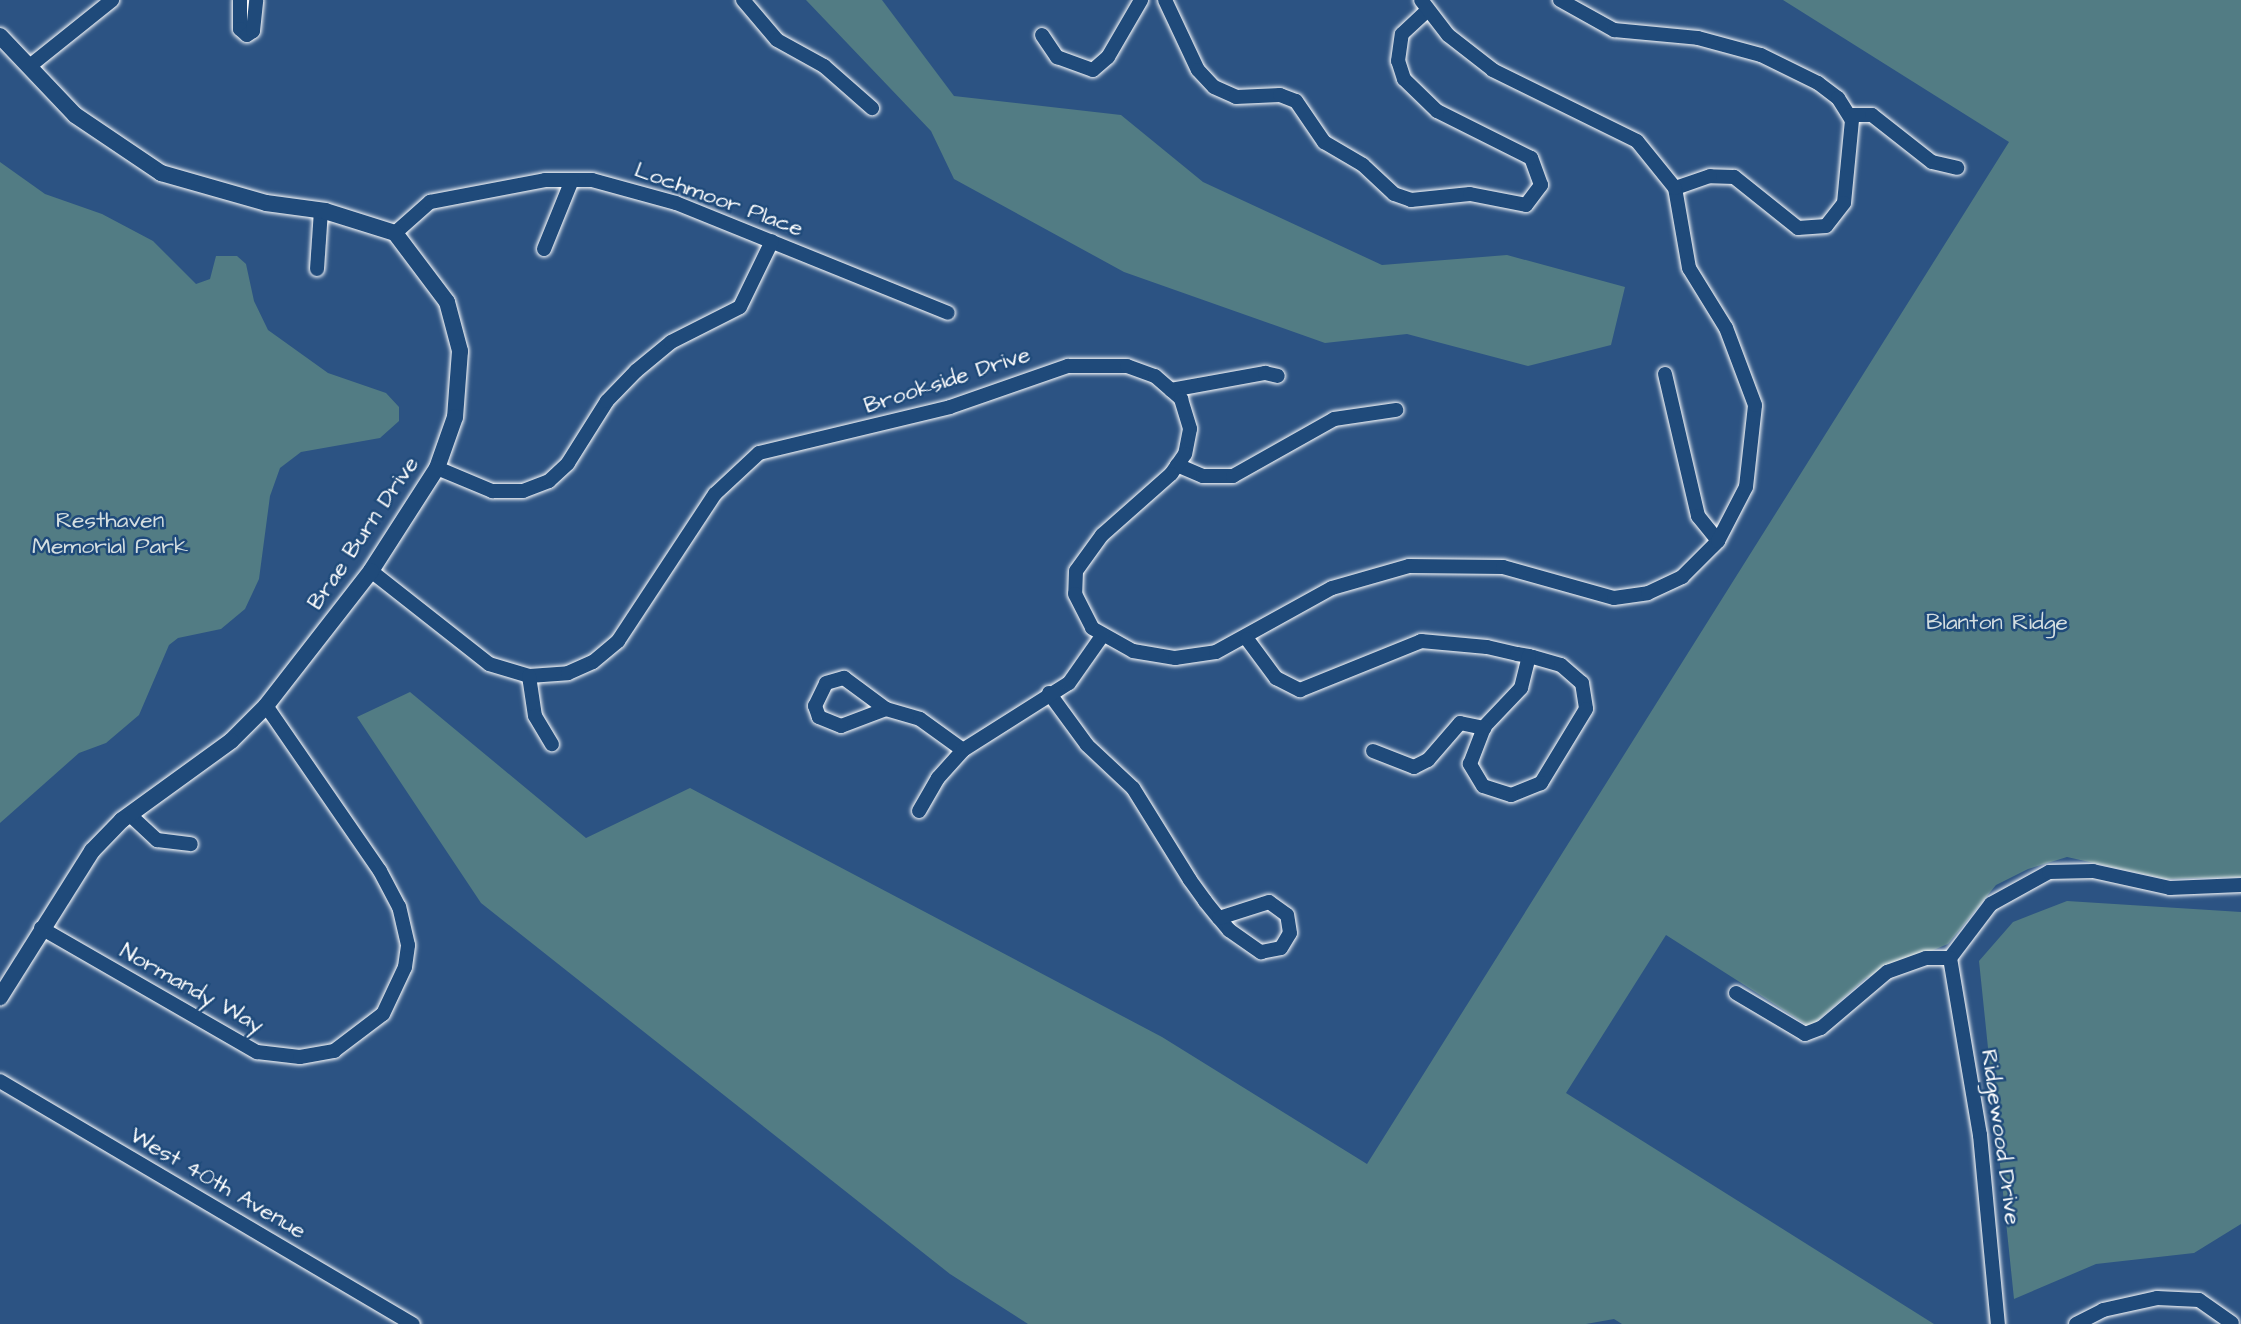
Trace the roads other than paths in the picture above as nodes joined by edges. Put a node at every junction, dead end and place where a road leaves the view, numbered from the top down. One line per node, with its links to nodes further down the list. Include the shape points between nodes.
1 (111, 0): 11 (street)
2 (240, 0): 3 (street, via 240,30 247,35 253,31)
3 (256, 0)
4 (743, 0): 12 (street, via 777,40 824,66)
5 (1141, 0): 9 (street, via 1108,57 1093,70 1057,57)
6 (1165, 0): 8 (street, via 1198,70 1214,87 1236,97 1280,95 1296,101 1324,142 1363,165 1394,194 1411,200 1470,194 1526,205 1541,185 1531,158 1437,111 1404,79 1398,61 1402,34)
7 (1560, 0): 13 (street, via 1614,30 1698,38 1761,55 1818,83)
8 (1425, 5): 16 (street, Brookside Drive, via 1459,45 1493,70 1637,141)
9 (1041, 35)
10 (0, 36): 11 (street)
11 (31, 65): 17 (street, via 75,115 161,173 266,203)
12 (872, 108)
13 (1850, 115): 14 (street, via 1878,118 1932,162); 16 (street, via 1847,191 1842,211 1826,226 1798,228 1734,177 1710,176)
14 (1957, 168)
15 (572, 180): 18 (street, Lochmoor Place, via 526,183 430,202); 19 (street, Lochmoor Place, via 640,190); 20 (street)
16 (1675, 188): 29 (street, Brookside Drive, via 1684,212 1689,268 1726,328 1755,405 1746,487)
17 (321, 210): 18 (street); 21 (street)
18 (395, 233): 28 (street, Brae Burn Drive, via 447,302 460,351 455,417)
19 (772, 242): 22 (street, Lochmoor Place); 28 (street, via 740,307 671,342 636,371 607,401 568,463 549,481 523,491 492,491)
20 (544, 249)
21 (317, 269)
22 (948, 313)
23 (1665, 374): 29 (street, via 1698,516)
24 (1278, 376): 25 (street, via 1265,373)
25 (1171, 390): 27 (street, Brookside Drive, via 1181,398 1189,429); 34 (street, Brookside Drive, via 1155,376 1127,366 1069,366 950,407 759,453 715,494 640,613 607,652 568,673)
26 (1396, 410): 27 (street, via 1334,419 1233,477 1203,476)
27 (1177, 464): 31 (street, Brookside Drive, via 1101,535 1076,571 1080,611)
28 (437, 468): 30 (street, Brae Burn Drive)
29 (1718, 541): 32 (street, Brookside Drive, via 1682,577 1627,597 1482,565 1388,570 1332,588)
30 (371, 571): 34 (street, Brookside Drive, via 489,664); 36 (street, Brae Burn Drive)
31 (1102, 636): 32 (street, Brookside Drive, via 1133,651 1175,657 1216,652); 35 (street, via 1083,668)
32 (1247, 639): 33 (street, via 1276,678 1300,690 1324,684 1369,657 1411,642 1461,644)
33 (1529, 656): 38 (street, via 1517,694); 38 (street, via 1569,670 1587,698 1583,715 1541,783 1511,795 1477,781 1470,764)
34 (529, 676): 39 (street, via 535,716)
35 (1049, 692): 40 (street); 46 (street, via 1087,745 1133,788)
36 (265, 706): 43 (street, Brae Burn Drive, via 214,756); 47 (street, Normandy Way, via 380,871 399,907 408,945 405,967 383,1014 334,1051 300,1057 257,1052)
37 (886, 709): 37 (street, via 844,678 826,683 815,706 819,717 841,726); 40 (street, via 920,719)
38 (1484, 728): 41 (street, via 1460,723 1428,760 1413,767)
39 (552, 744)
40 (963, 750): 42 (street, via 937,778)
41 (1373, 751)
42 (919, 811)
43 (130, 815): 44 (street, via 157,840); 47 (street, Brae Burn Drive, via 92,851)
44 (191, 844)
45 (2241, 885): 48 (street, via 2170,888 2093,872 2049,872 1991,904)
46 (1219, 918): 46 (street, via 1261,952 1281,948 1290,933 1287,915 1269,902)
47 (41, 928): 50 (street, Brae Burn Drive)
48 (1950, 958): 49 (street, via 1926,958 1887,972 1821,1028 1805,1034); 54 (street, Ridgewood Drive, via 1980,1135)
49 (1736, 993)
50 (0, 997)
51 (0, 1081): 53 (street, West 40th Avenue)
52 (2234, 1321): 55 (street, via 2210,1304 2173,1297 2113,1307)
53 (413, 1324)
54 (1998, 1324)
55 (2076, 1324)

